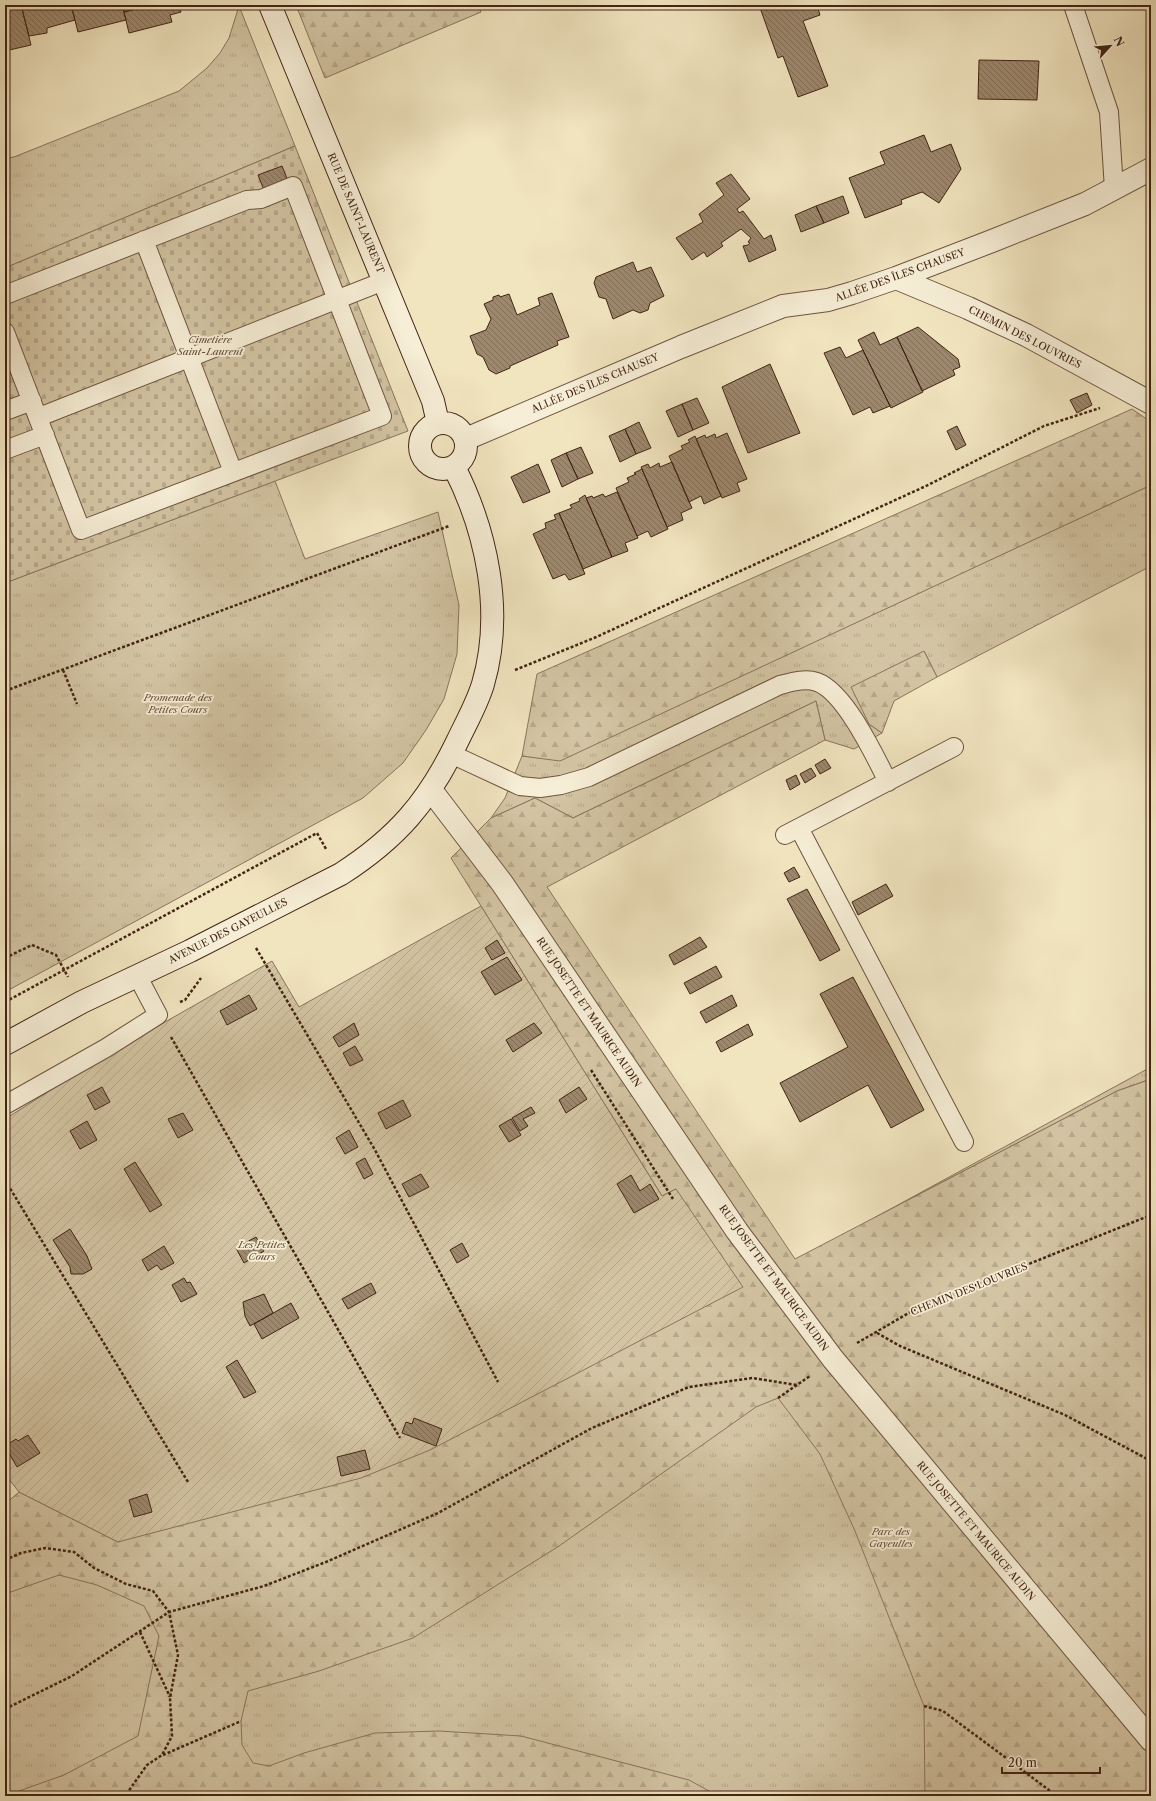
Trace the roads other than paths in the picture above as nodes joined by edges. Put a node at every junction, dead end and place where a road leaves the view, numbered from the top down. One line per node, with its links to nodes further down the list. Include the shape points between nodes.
1 (270, 5): 7 (street, RUE DE SAINT-LAURENT)
2 (1073, 5): 4 (lane, via 1109,112)
3 (1151, 169): 4 (street, ALLÉE DES ÎLES CHAUSEY)
4 (1114, 189): 6 (street, ALLÉE DES ÎLES CHAUSEY, via 1078,207)
5 (144, 240): 8 (lane); 9 (lane, via 246,200 261,199 293,186); 11 (lane)
6 (896, 278): 13 (street, CHEMIN DES LOUVRIES, via 1026,335); 18 (street, ALLÉE DES ÎLES CHAUSEY, via 828,300 783,306)
7 (384, 281): 9 (lane); 16 (street, RUE DE SAINT-LAURENT, via 433,401)
8 (5, 295)
9 (336, 299): 11 (lane); 21 (lane, via 382,416)
10 (5, 332): 12 (lane)
11 (189, 358): 15 (lane); 21 (lane)
12 (32, 401): 14 (lane); 15 (lane)
13 (1151, 403)
14 (5, 411)
15 (39, 418): 17 (lane)
16 (438, 423): 18 (street, via 444,422 457,427); 20 (street, via 430,426 420,440 422,456 433,467)
17 (45, 435): 19 (lane); 21 (lane, via 81,530)
18 (466, 439): 20 (street, via 466,452)
19 (5, 450)
20 (454, 467): 23 (street, via 475,516 490,576 492,627 483,683)
21 (233, 472)
22 (954, 747): 24 (lane)
23 (451, 754): 24 (lane, via 520,786 540,788 561,785 589,777 780,685 802,680 817,682 834,693 868,741); 25 (street)
24 (888, 782): 29 (lane, via 792,832)
25 (431, 790): 26 (street, AVENUE DES GAYEULLES, via 405,824 362,860 340,874); 30 (street, RUE JOSETTE ET MAURICE AUDIN, via 502,883 737,1231 833,1359)
26 (137, 975): 27 (street, AVENUE DES GAYEULLES); 28 (lane, via 158,1015 106,1048)
27 (5, 1044)
28 (5, 1105)
29 (964, 1142)
30 (1151, 1740)

